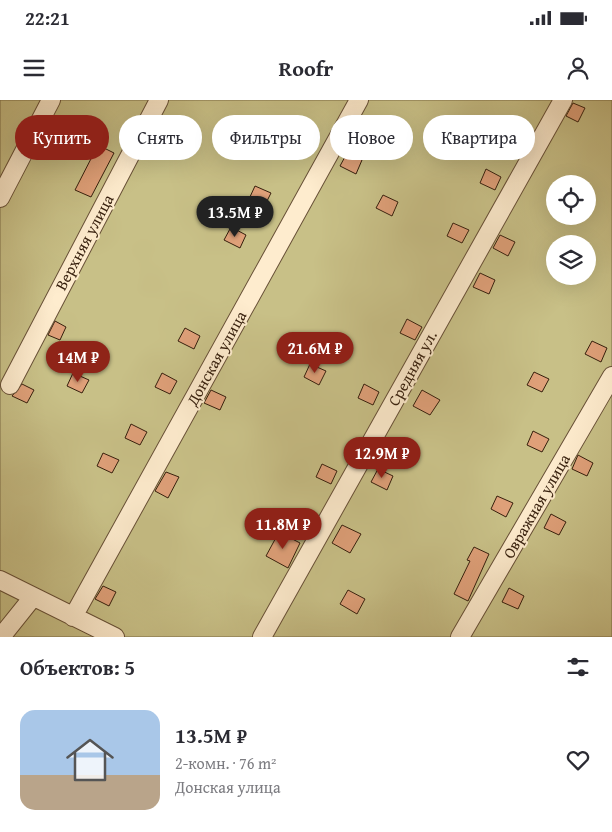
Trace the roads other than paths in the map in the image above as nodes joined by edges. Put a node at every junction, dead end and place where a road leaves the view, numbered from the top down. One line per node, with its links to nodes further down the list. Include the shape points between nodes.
1 (51, 100): 5 (street)
2 (159, 100): 7 (street, Верхняя улица)
3 (359, 100): 10 (street, Донская улица)
4 (562, 100): 13 (street, Средняя ул.)
5 (0, 198)
6 (612, 376): 14 (street, Овражная улица)
7 (10, 385)
8 (0, 580): 9 (street)
9 (33, 597): 10 (street); 11 (street)
10 (73, 617): 12 (street)
11 (1, 637)
12 (115, 637)
13 (262, 637)
14 (460, 637)

